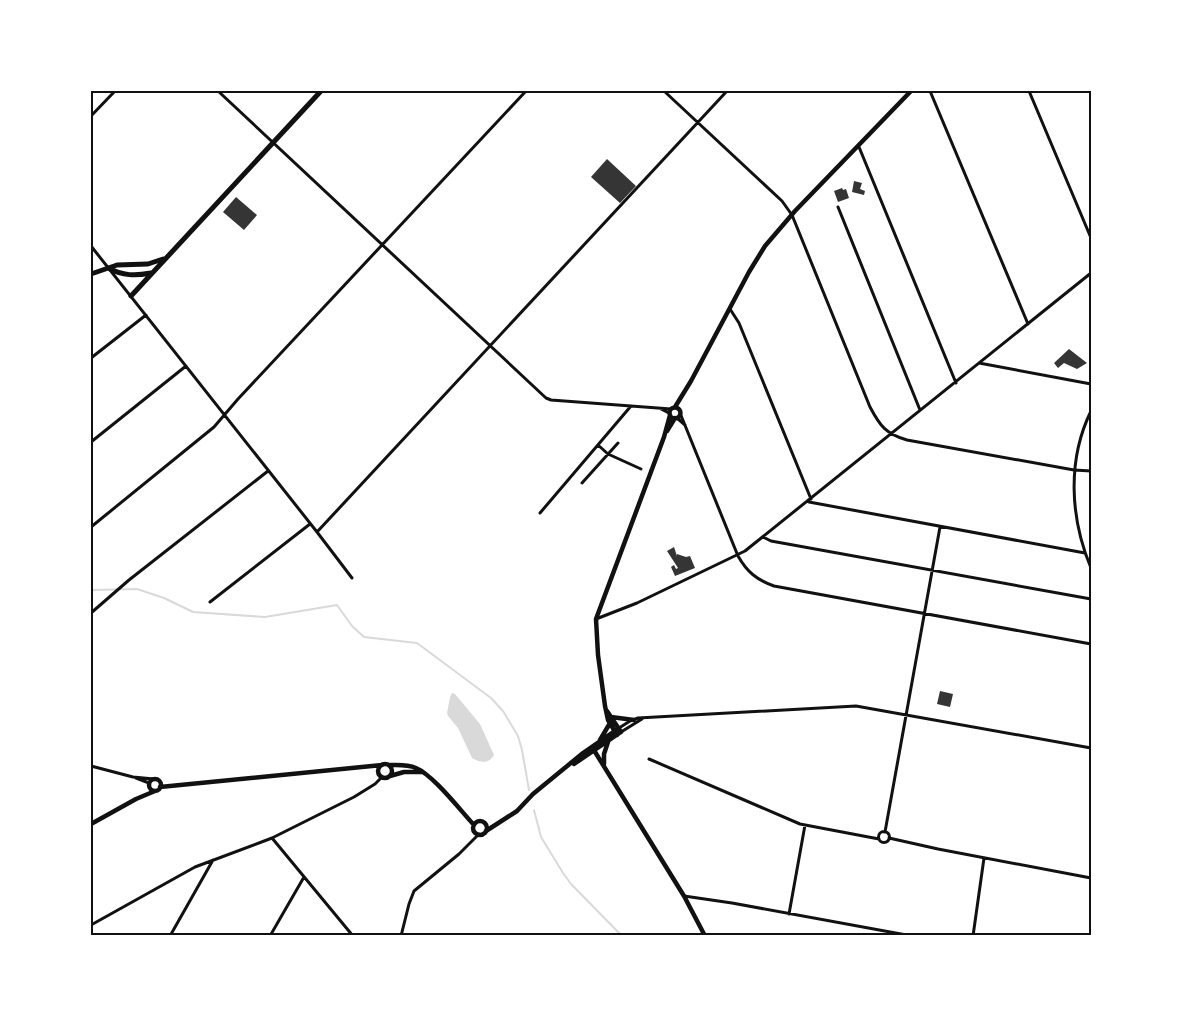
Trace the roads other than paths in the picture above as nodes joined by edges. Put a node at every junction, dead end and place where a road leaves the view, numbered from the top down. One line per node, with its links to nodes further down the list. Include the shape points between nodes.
1 (115, 91): 10 (street)
2 (218, 91): 12 (street)
3 (321, 91): 12 (main road)
4 (526, 91): 18 (street)
5 (664, 91): 11 (street)
6 (727, 91): 11 (street)
7 (911, 91): 13 (street)
8 (930, 91): 27 (street)
9 (1029, 91): 16 (street)
10 (91, 116)
11 (698, 122): 15 (street, via 782,201); 28 (street)
12 (273, 143): 18 (street); 19 (main road)
13 (859, 147): 15 (street); 32 (street)
14 (838, 207): 35 (street)
15 (792, 215): 25 (street, via 758,256); 41 (street, via 870,407 879,424)
16 (1091, 238)
17 (91, 246): 20 (street)
18 (382, 246): 28 (street); 38 (street)
19 (166, 257): 20 (main road, via 153,263); 21 (main road)
20 (108, 268): 21 (main road, via 132,276); 23 (main road); 24 (street)
21 (152, 273): 24 (main road)
22 (1091, 273): 27 (street)
23 (91, 274)
24 (131, 296): 26 (street)
25 (729, 309): 37 (street); 52 (street, via 742,330)
26 (146, 314): 29 (street); 31 (street)
27 (1028, 324): 30 (street)
28 (490, 346): 34 (street, via 546,398); 57 (street)
29 (91, 358)
30 (979, 363): 32 (street); 33 (street)
31 (186, 366): 38 (street); 43 (street)
32 (956, 383): 35 (street)
33 (1091, 384)
34 (631, 406): 37 (street); 45 (street)
35 (920, 410): 41 (street)
36 (1091, 410): 48 (street, via 1083,428)
37 (674, 411): 39 (street); 39 (street); 40 (street); 42 (street)
38 (225, 415): 49 (street); 55 (street)
39 (676, 418): 40 (street); 42 (street)
40 (686, 426): 60 (street)
41 (890, 434): 48 (street, via 907,440); 52 (street)
42 (664, 437): 68 (street)
43 (91, 442)
44 (618, 442): 46 (street)
45 (598, 445): 46 (street); 53 (street)
46 (608, 454): 47 (street); 51 (street)
47 (641, 469)
48 (1074, 470): 50 (street); 59 (street, via 1076,512)
49 (268, 471): 54 (street); 66 (street)
50 (1091, 471)
51 (582, 482)
52 (810, 500): 56 (street); 58 (street)
53 (540, 514)
54 (310, 524): 57 (street); 65 (street)
55 (92, 526)
56 (940, 527): 59 (street); 62 (street)
57 (317, 532): 63 (street)
58 (763, 537): 60 (street); 62 (street)
59 (1085, 553): 61 (street)
60 (738, 556): 67 (street, via 752,574 774,586); 68 (street)
61 (1091, 568)
62 (932, 571): 64 (street); 67 (street)
63 (352, 578)
64 (1091, 599)
65 (210, 602)
66 (91, 613)
67 (924, 614): 69 (street); 71 (street)
68 (596, 619): 70 (street)
69 (1091, 644)
70 (606, 710): 72 (street); 75 (street)
71 (906, 715): 73 (street, via 856,706); 79 (street); 104 (street)
72 (611, 717): 74 (street); 76 (street)
73 (642, 718): 74 (street); 76 (street)
74 (634, 720): 76 (street)
75 (610, 723): 76 (street); 77 (street)
76 (618, 732): 77 (street); 78 (street)
77 (599, 742): 80 (street)
78 (608, 742): 80 (street); 86 (street)
79 (1091, 748)
80 (593, 749): 86 (street); 99 (street)
81 (649, 759): 102 (street)
82 (382, 765): 83 (street); 85 (street); 88 (street, via 379,768)
83 (389, 765): 87 (street, via 412,766); 89 (street, via 392,770)
84 (91, 766): 90 (street)
85 (367, 766): 88 (street); 93 (street)
86 (604, 767): 113 (street)
87 (422, 772): 89 (street); 101 (street)
88 (381, 775): 89 (street, via 385,778); 106 (street, via 354,797)
89 (390, 776)
90 (133, 777): 91 (street); 94 (street)
91 (154, 779): 92 (street); 94 (street)
92 (160, 781): 93 (street); 95 (street)
93 (178, 784): 95 (street)
94 (149, 785): 96 (street); 97 (street)
95 (160, 787): 96 (street)
96 (155, 791): 97 (street)
97 (136, 799): 100 (street)
98 (483, 822): 99 (street); 101 (street); 103 (street)
99 (498, 823): 103 (street)
100 (91, 824)
101 (474, 824): 105 (street, via 474,831)
102 (805, 825): 108 (street); 114 (street)
103 (486, 831): 105 (street)
104 (885, 832): 107 (street); 108 (street)
105 (479, 834): 119 (street, via 414,891)
106 (272, 838): 110 (street); 111 (street)
107 (890, 838): 108 (street, via 885,843); 109 (street)
108 (879, 839)
109 (984, 858): 112 (street); 122 (street)
110 (214, 859): 115 (street); 116 (street)
111 (304, 877): 117 (street); 118 (street)
112 (1091, 878)
113 (684, 896): 114 (street); 120 (street)
114 (789, 914): 121 (street)
115 (91, 925)
116 (170, 936)
117 (270, 936)
118 (353, 936)
119 (401, 936)
120 (705, 936)
121 (912, 936)
122 (973, 936)

